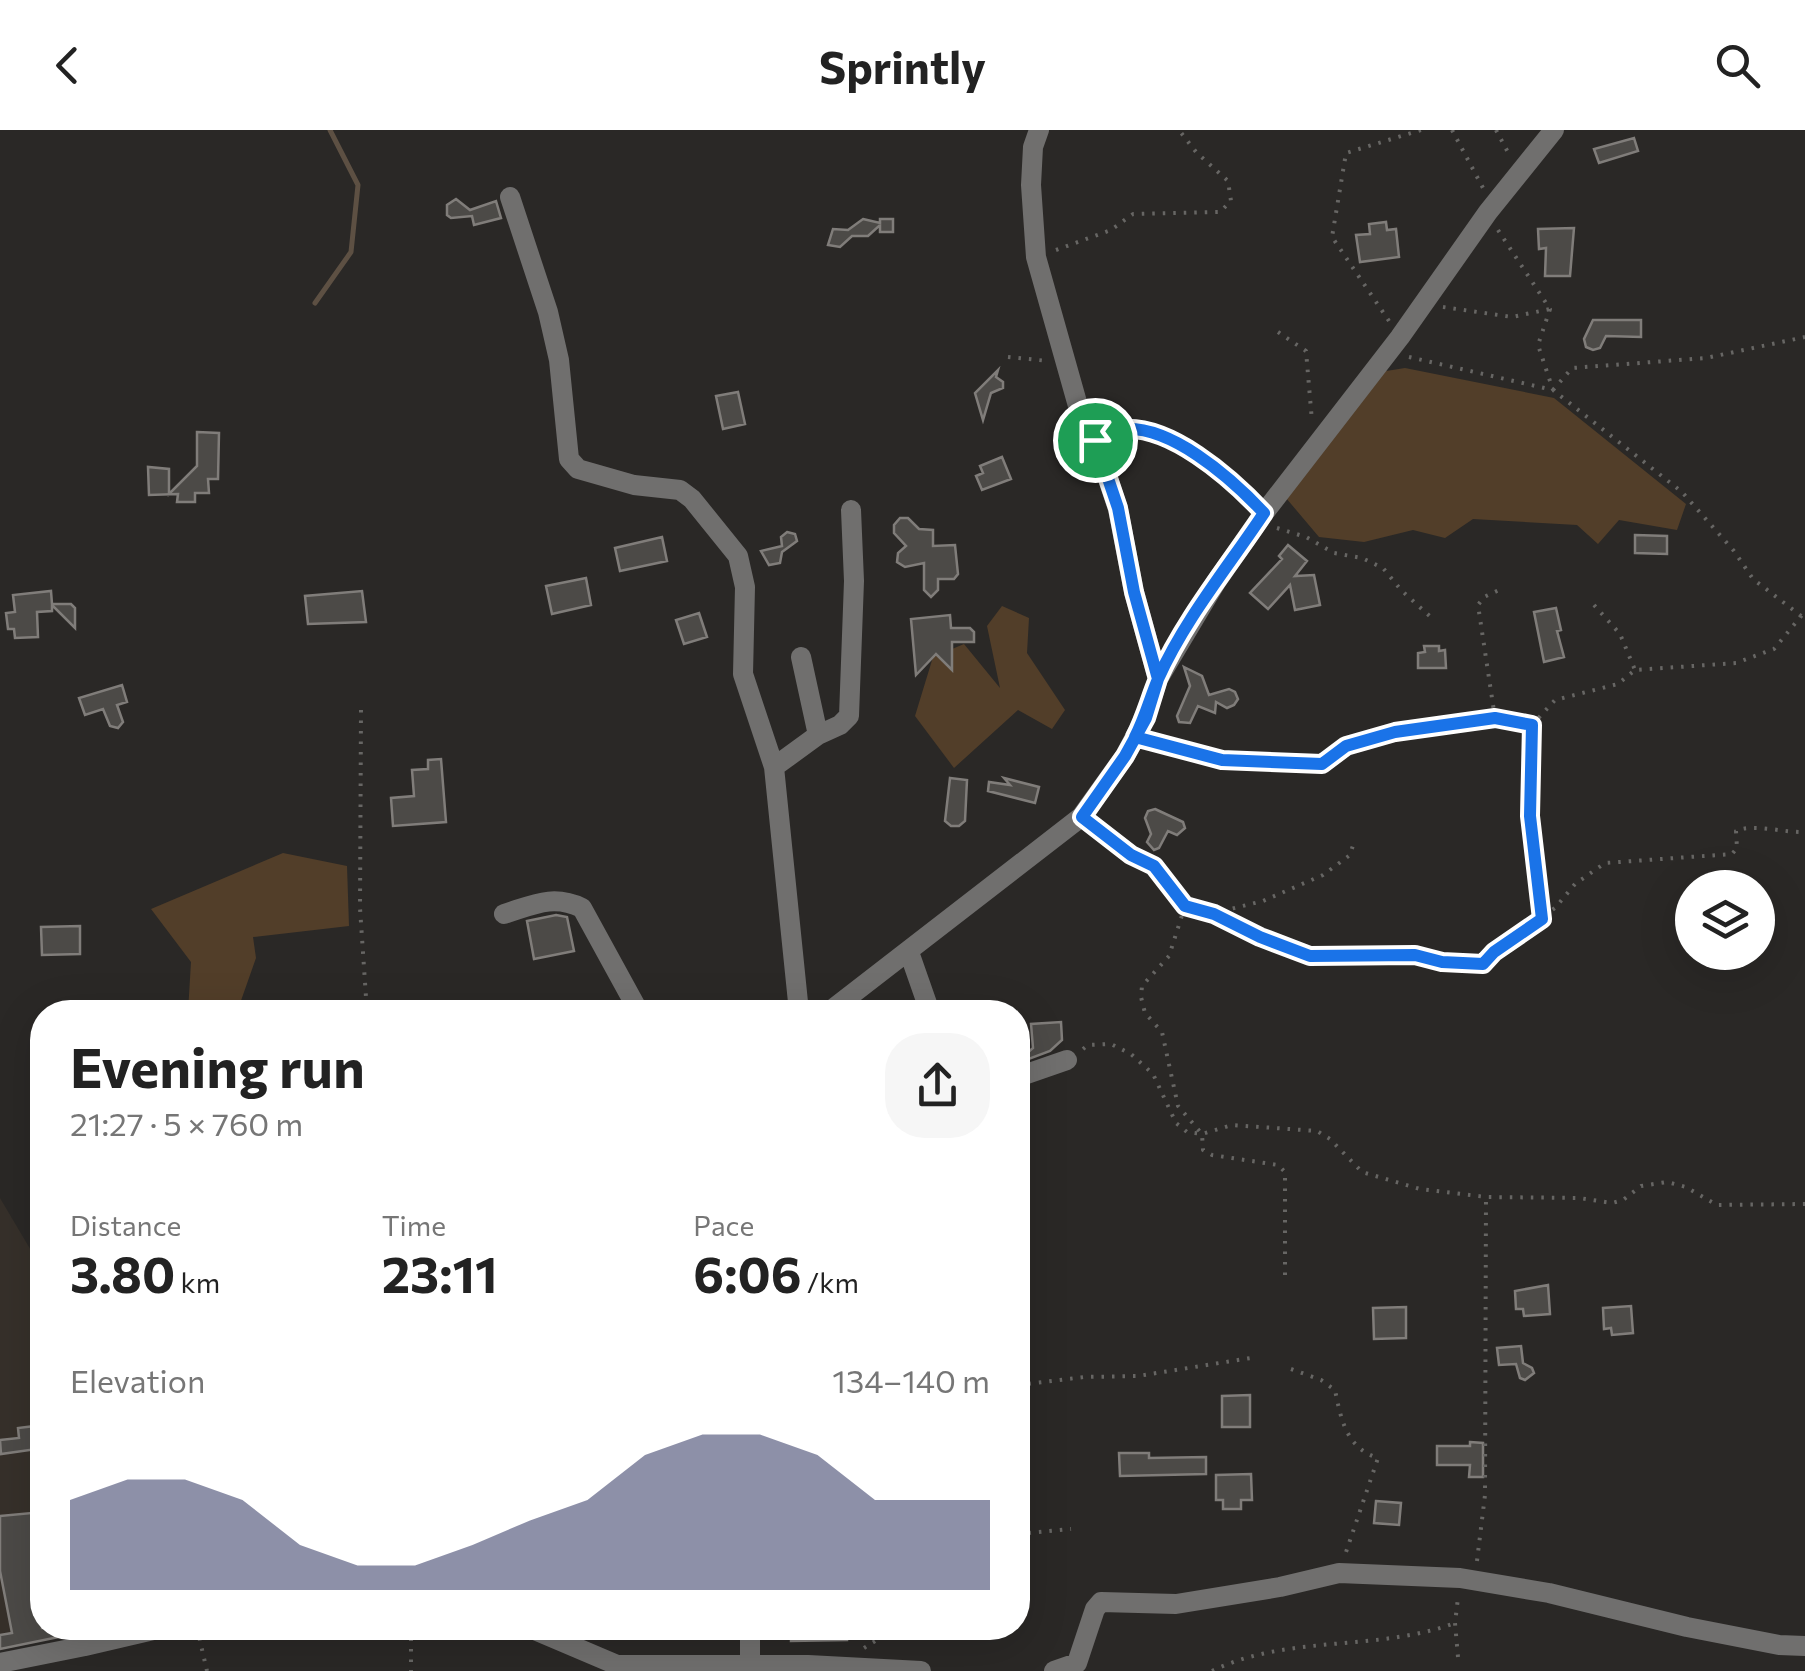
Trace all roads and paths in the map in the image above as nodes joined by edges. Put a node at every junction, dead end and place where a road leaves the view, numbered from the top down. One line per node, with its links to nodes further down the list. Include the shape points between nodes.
1 (1039, 130): 10 (street, via 1031,186)
2 (1179, 130): 10 (path, via 1228,181 1231,200 1220,212 1133,214 1110,230)
3 (1421, 130): 15 (path, via 1346,153 1332,237)
4 (1452, 130): 9 (path)
5 (1496, 130): 7 (path)
6 (1554, 130): 7 (street)
7 (1519, 173): 9 (street)
8 (510, 197): 36 (street, via 548,312 568,459 578,470 680,490 738,556 743,674)
9 (1490, 210): 11 (street); 12 (path)
10 (1036, 257): 18 (street)
11 (1424, 304): 12 (path, via 1512,317); 15 (street)
12 (1550, 309): 19 (path, via 1538,345)
13 (1278, 332): 21 (path, via 1306,351)
14 (1805, 336): 19 (path, via 1706,358 1572,368)
15 (1400, 337): 16 (street)
16 (1386, 355): 19 (path); 21 (street)
17 (1008, 357): 18 (path)
18 (1068, 363): 20 (street, via 1080,414)
19 (1553, 390): 26 (path, via 1682,492 1753,579)
20 (1095, 440): 23 (path, via 1116,430 1158,432 1232,480); 30 (street)
21 (1314, 451): 23 (street)
22 (851, 510): 34 (street, via 849,716)
23 (1261, 518): 27 (path, via 1383,568); 30 (street)
24 (1500, 590): 32 (path, via 1478,605)
25 (1594, 605): 29 (path, via 1620,634)
26 (1803, 617): 29 (path, via 1774,649 1736,663)
27 (1434, 620)
28 (800, 657): 34 (street)
29 (1636, 670): 33 (path, via 1618,684 1555,700)
30 (1158, 679): 35 (street)
31 (361, 710): 45 (path)
32 (1495, 718): 33 (path); 35 (path, via 1395,732 1346,746 1322,764 1222,760)
33 (1532, 725): 43 (path, via 1530,816)
34 (818, 735): 36 (street)
35 (1135, 737): 37 (street)
36 (774, 767): 47 (street)
37 (1082, 817): 40 (path, via 1154,866); 44 (street)
38 (1805, 832): 43 (path, via 1745,826 1736,830 1732,854 1605,863)
39 (1354, 842): 42 (path, via 1350,855 1324,876)
40 (1185, 906): 42 (path); 52 (path, via 1170,956 1142,986 1141,998 1162,1032 1178,1106)
41 (504, 914): 46 (street, via 565,900 582,908)
42 (1214, 914): 43 (path, via 1310,956 1415,955 1483,964)
43 (1542, 919)
44 (909, 952): 48 (street); 49 (street)
45 (366, 1000)
46 (632, 1000)
47 (798, 1000)
48 (844, 1000)
49 (926, 1000)
50 (1067, 1060): 51 (street); 52 (path, via 1088,1045 1112,1044 1131,1054 1153,1074 1176,1124)
51 (1030, 1073)
52 (1202, 1134): 53 (path, via 1232,1124 1317,1131 1362,1172 1420,1189); 55 (path, via 1204,1150 1212,1154 1285,1172)
53 (1486, 1196): 54 (path, via 1612,1203 1641,1186 1667,1182 1717,1205); 62 (path, via 1485,1495)
54 (1805, 1204)
55 (1285, 1282)
56 (1258, 1357): 58 (path, via 1138,1376)
57 (1290, 1369): 61 (path, via 1335,1390 1343,1426 1358,1449 1378,1458)
58 (1030, 1383)
59 (1071, 1530): 60 (path)
60 (1030, 1533)
61 (1339, 1574): 62 (street); 80 (street, via 1176,1604 1101,1602 1082,1656)
62 (1468, 1580): 63 (path); 72 (street, via 1686,1628)
63 (1456, 1623): 73 (path); 81 (path, via 1419,1635 1275,1651)
64 (91, 1640): 71 (street)
65 (110, 1640): 71 (street)
66 (200, 1640): 77 (path)
67 (411, 1640): 78 (path)
68 (576, 1640): 76 (street, via 617,1665)
69 (750, 1640): 76 (street)
70 (877, 1640): 75 (path)
71 (85, 1646): 74 (street)
72 (1805, 1646)
73 (1458, 1658)
74 (0, 1663)
75 (835, 1667): 76 (street); 79 (street)
76 (751, 1668)
77 (207, 1671)
78 (411, 1671)
79 (920, 1671)
80 (1054, 1671)
81 (1212, 1671)

